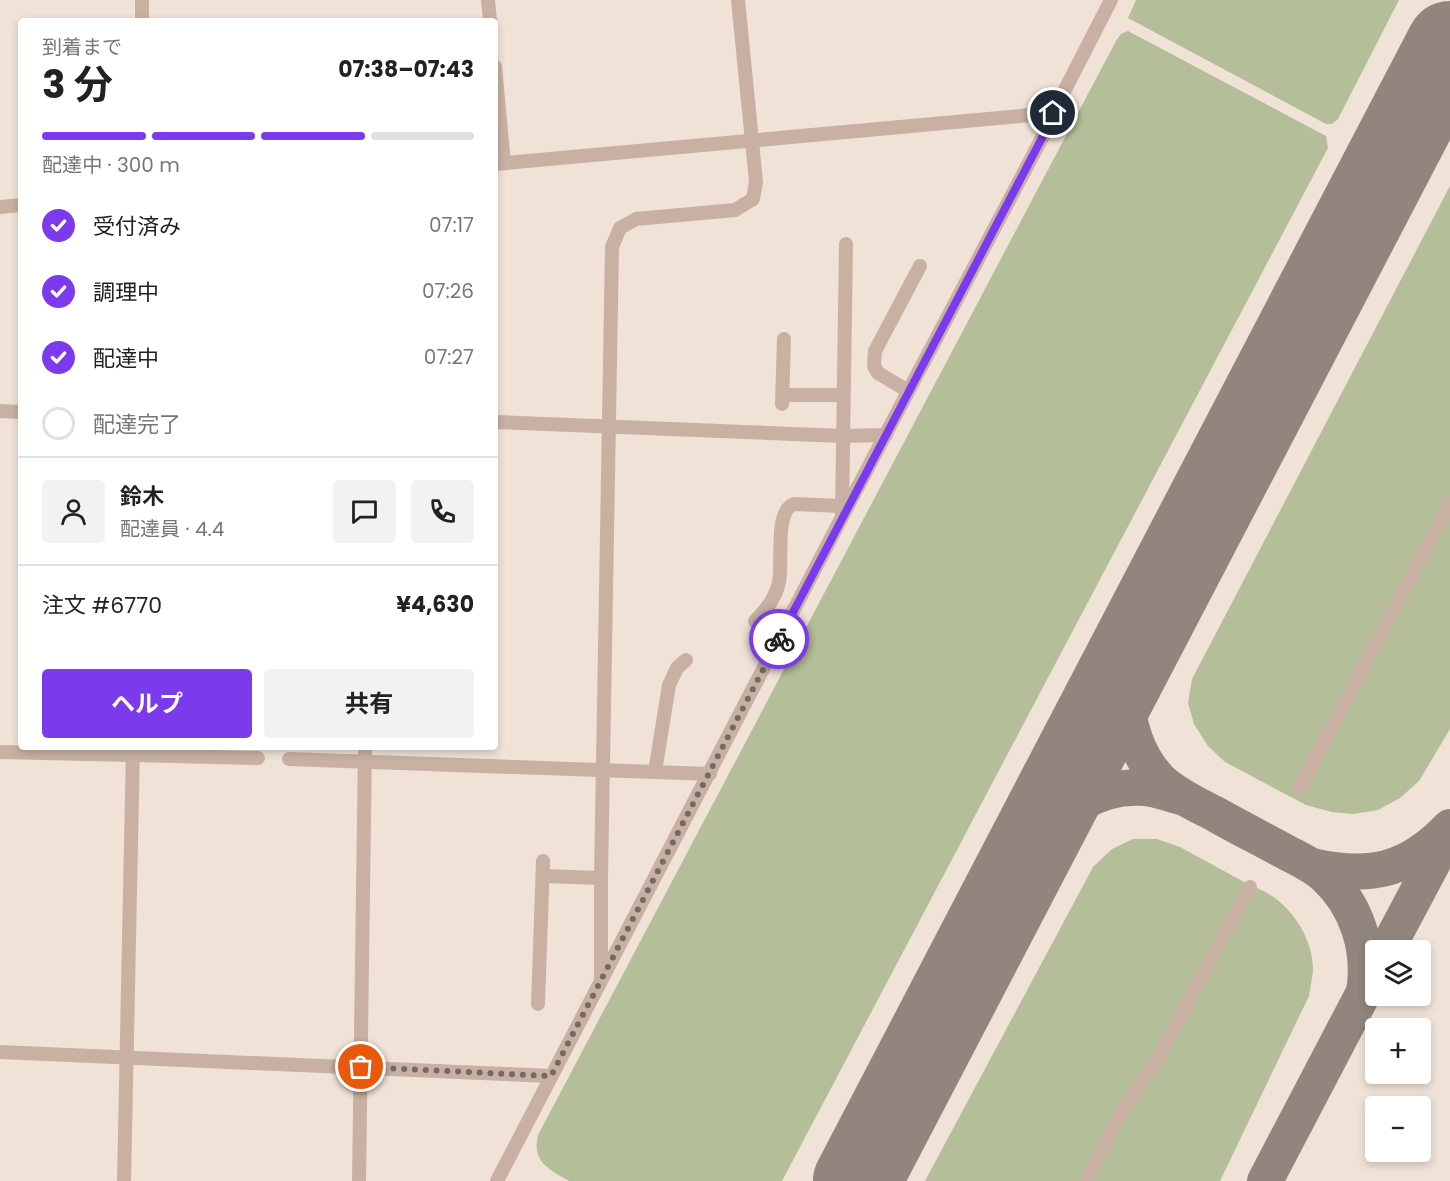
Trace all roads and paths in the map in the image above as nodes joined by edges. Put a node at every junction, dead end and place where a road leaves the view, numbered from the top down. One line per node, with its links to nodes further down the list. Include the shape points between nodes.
1 (142, 0): 5 (street)
2 (488, 0): 6 (street)
3 (738, 0): 9 (street)
4 (1111, 0): 7 (street)
5 (142, 18)
6 (490, 18)
7 (1053, 113): 9 (street); 16 (street)
8 (498, 125): 10 (street)
9 (753, 141): 10 (street); 21 (street, via 753,199 735,210 636,219 620,228 612,247)
10 (500, 163)
11 (18, 205): 12 (street)
12 (0, 207)
13 (846, 244): 17 (street)
14 (920, 266): 16 (street, via 874,358 878,373)
15 (784, 339): 17 (street, via 783,399)
16 (908, 391): 22 (street)
17 (843, 395): 23 (street)
18 (0, 411): 19 (street)
19 (18, 412)
20 (498, 422): 21 (street)
21 (608, 425): 23 (street); 34 (street)
22 (886, 435): 23 (street); 25 (street)
23 (842, 436): 25 (street)
24 (1450, 503): 37 (street)
25 (842, 512): 26 (street, via 794,504 784,511 779,584); 36 (street)
26 (755, 621)
27 (686, 660): 35 (street, via 669,685)
28 (365, 750): 33 (street)
29 (133, 751): 30 (street); 31 (street); 45 (street)
30 (0, 752)
31 (258, 759)
32 (289, 759): 33 (street)
33 (365, 762): 34 (street); 46 (street)
34 (603, 770): 35 (street); 40 (street)
35 (655, 772): 36 (street)
36 (710, 774): 42 (street)
37 (1299, 789)
38 (543, 861): 39 (street)
39 (543, 876): 40 (street); 43 (street)
40 (601, 878): 42 (street)
41 (1250, 887): 51 (street)
42 (601, 981): 47 (street)
43 (538, 1004)
44 (0, 1052): 45 (street)
45 (127, 1059): 46 (street); 48 (street)
46 (361, 1067): 47 (street); 49 (street)
47 (551, 1076): 50 (street)
48 (124, 1181)
49 (359, 1181)
50 (496, 1181)
51 (1086, 1181)

